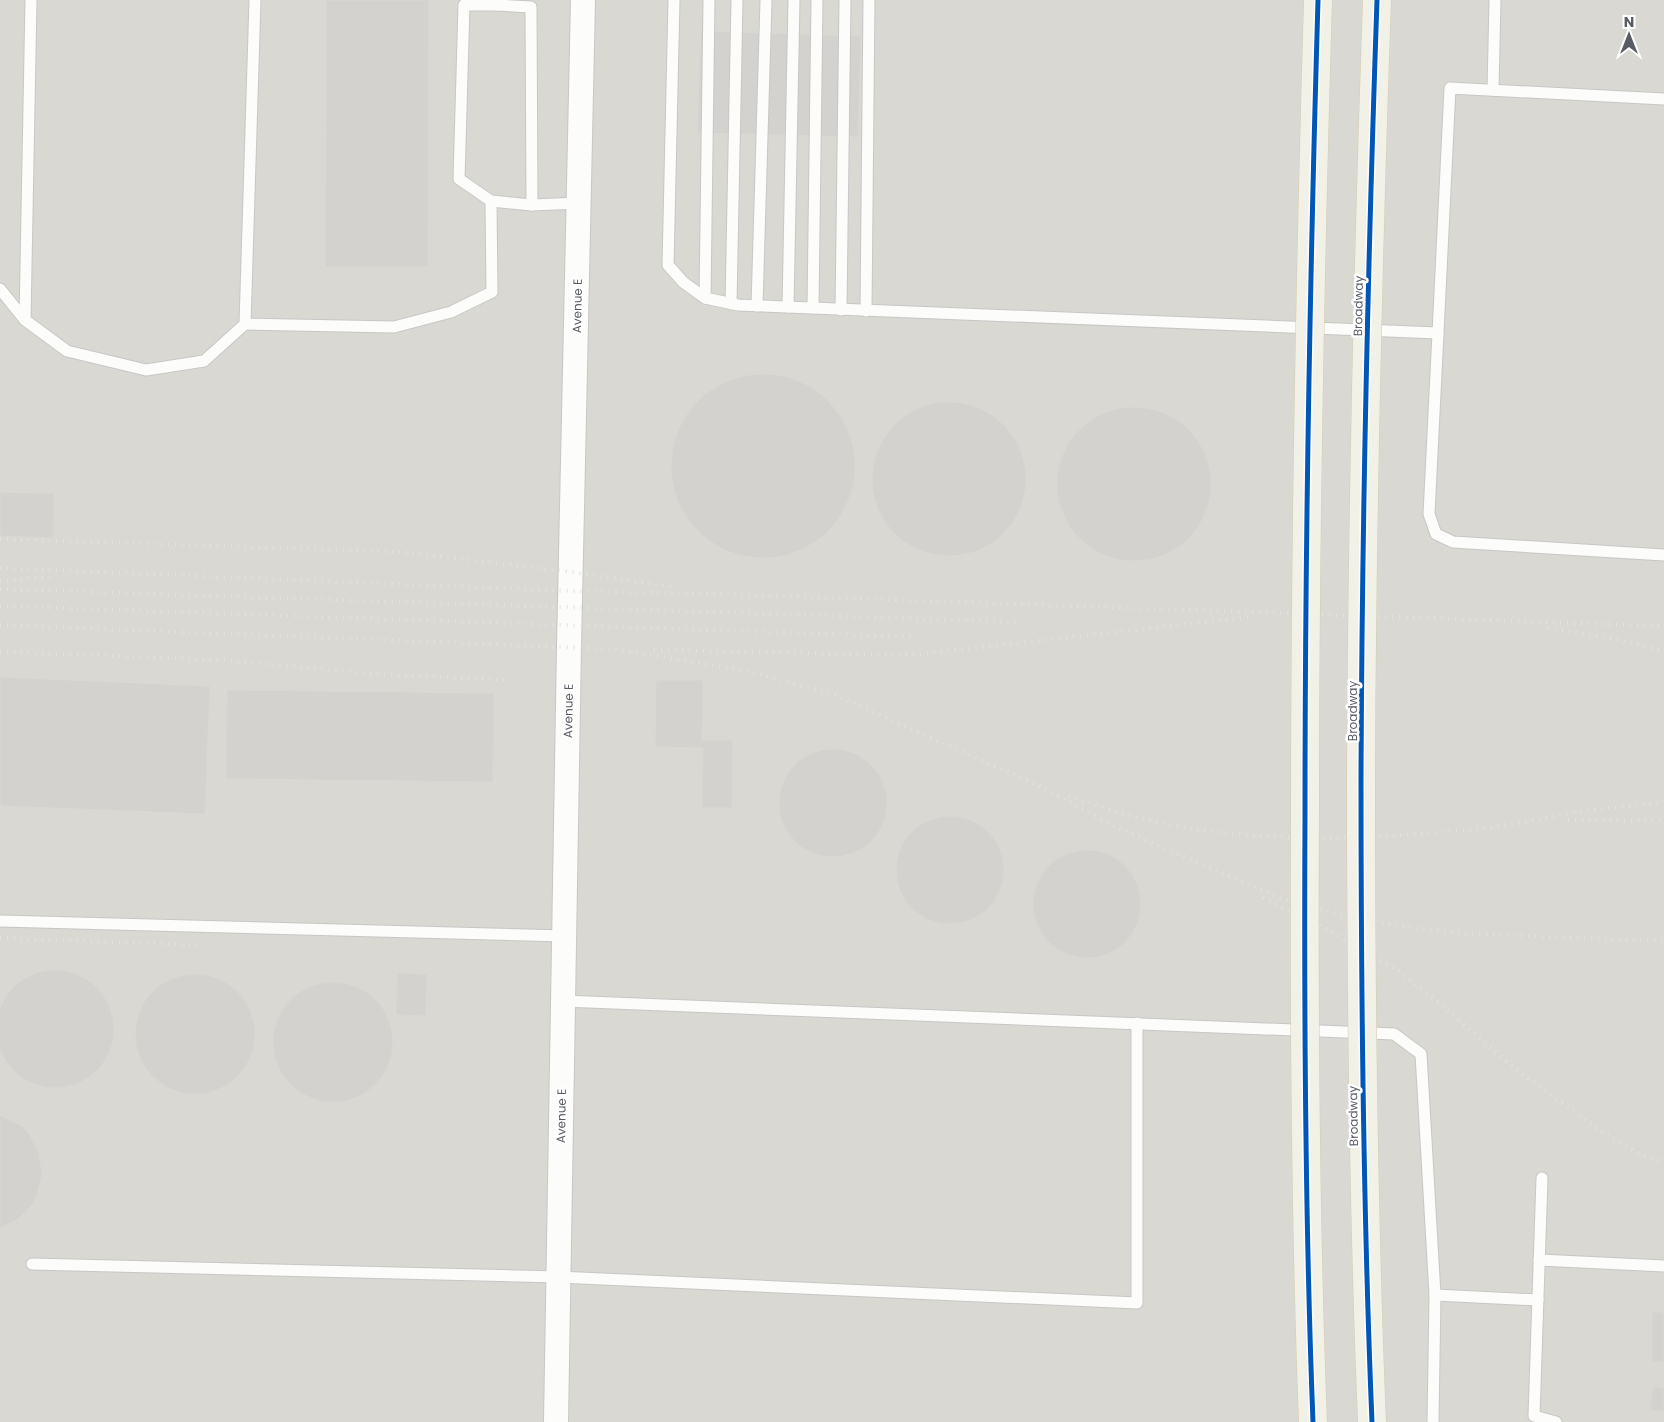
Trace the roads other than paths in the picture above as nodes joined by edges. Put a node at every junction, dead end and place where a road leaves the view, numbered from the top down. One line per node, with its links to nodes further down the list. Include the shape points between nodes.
1 (31, 0): 29 (lane)
2 (255, 0): 30 (lane)
3 (583, 0): 19 (street, Avenue E)
4 (674, 0): 22 (lane, via 668,265 683,282)
5 (709, 0): 22 (lane)
6 (737, 0): 23 (lane)
7 (766, 0): 24 (lane)
8 (794, 0): 25 (lane)
9 (817, 0): 26 (lane)
10 (845, 0): 27 (lane)
11 (869, 0): 28 (lane)
12 (1318, 0): 45 (main road, bridge, via 1305,592 1304,975)
13 (1377, 0): 46 (main road, Broadway, bridge, via 1362,587 1361,980)
14 (1495, 0): 16 (lane)
15 (496, 2): 18 (lane, via 464,5 459,178); 20 (lane, via 531,7)
16 (1493, 90): 17 (lane); 31 (lane, via 1450,88)
17 (1664, 100)
18 (491, 201): 20 (lane); 30 (lane, via 492,292 451,312 394,326)
19 (579, 203): 20 (lane); 34 (street, Avenue E)
20 (532, 205)
21 (0, 290): 29 (lane)
22 (705, 298): 23 (lane)
23 (731, 304): 24 (lane)
24 (757, 306): 25 (lane)
25 (788, 307): 26 (lane)
26 (813, 308): 27 (lane)
27 (841, 310): 28 (lane)
28 (866, 311): 31 (lane)
29 (25, 320): 30 (lane, via 66,351 146,370 204,361)
30 (245, 324)
31 (1438, 334): 32 (lane, via 1429,514 1436,534 1453,542)
32 (1664, 554)
33 (0, 921): 34 (lane)
34 (565, 936): 35 (street, Avenue E)
35 (563, 1001): 36 (lane); 41 (street, Avenue E)
36 (1137, 1023): 41 (lane, via 1137,1303); 42 (lane, via 1394,1034 1421,1054)
37 (1542, 1178): 38 (lane)
38 (1539, 1260): 40 (lane); 43 (lane)
39 (32, 1264): 41 (lane)
40 (1664, 1266)
41 (558, 1277): 44 (street, Avenue E)
42 (1435, 1295): 43 (lane); 47 (lane)
43 (1538, 1300): 48 (lane, via 1534,1416)
44 (556, 1422)
45 (1313, 1422)
46 (1372, 1422)
47 (1433, 1422)
48 (1556, 1422)

